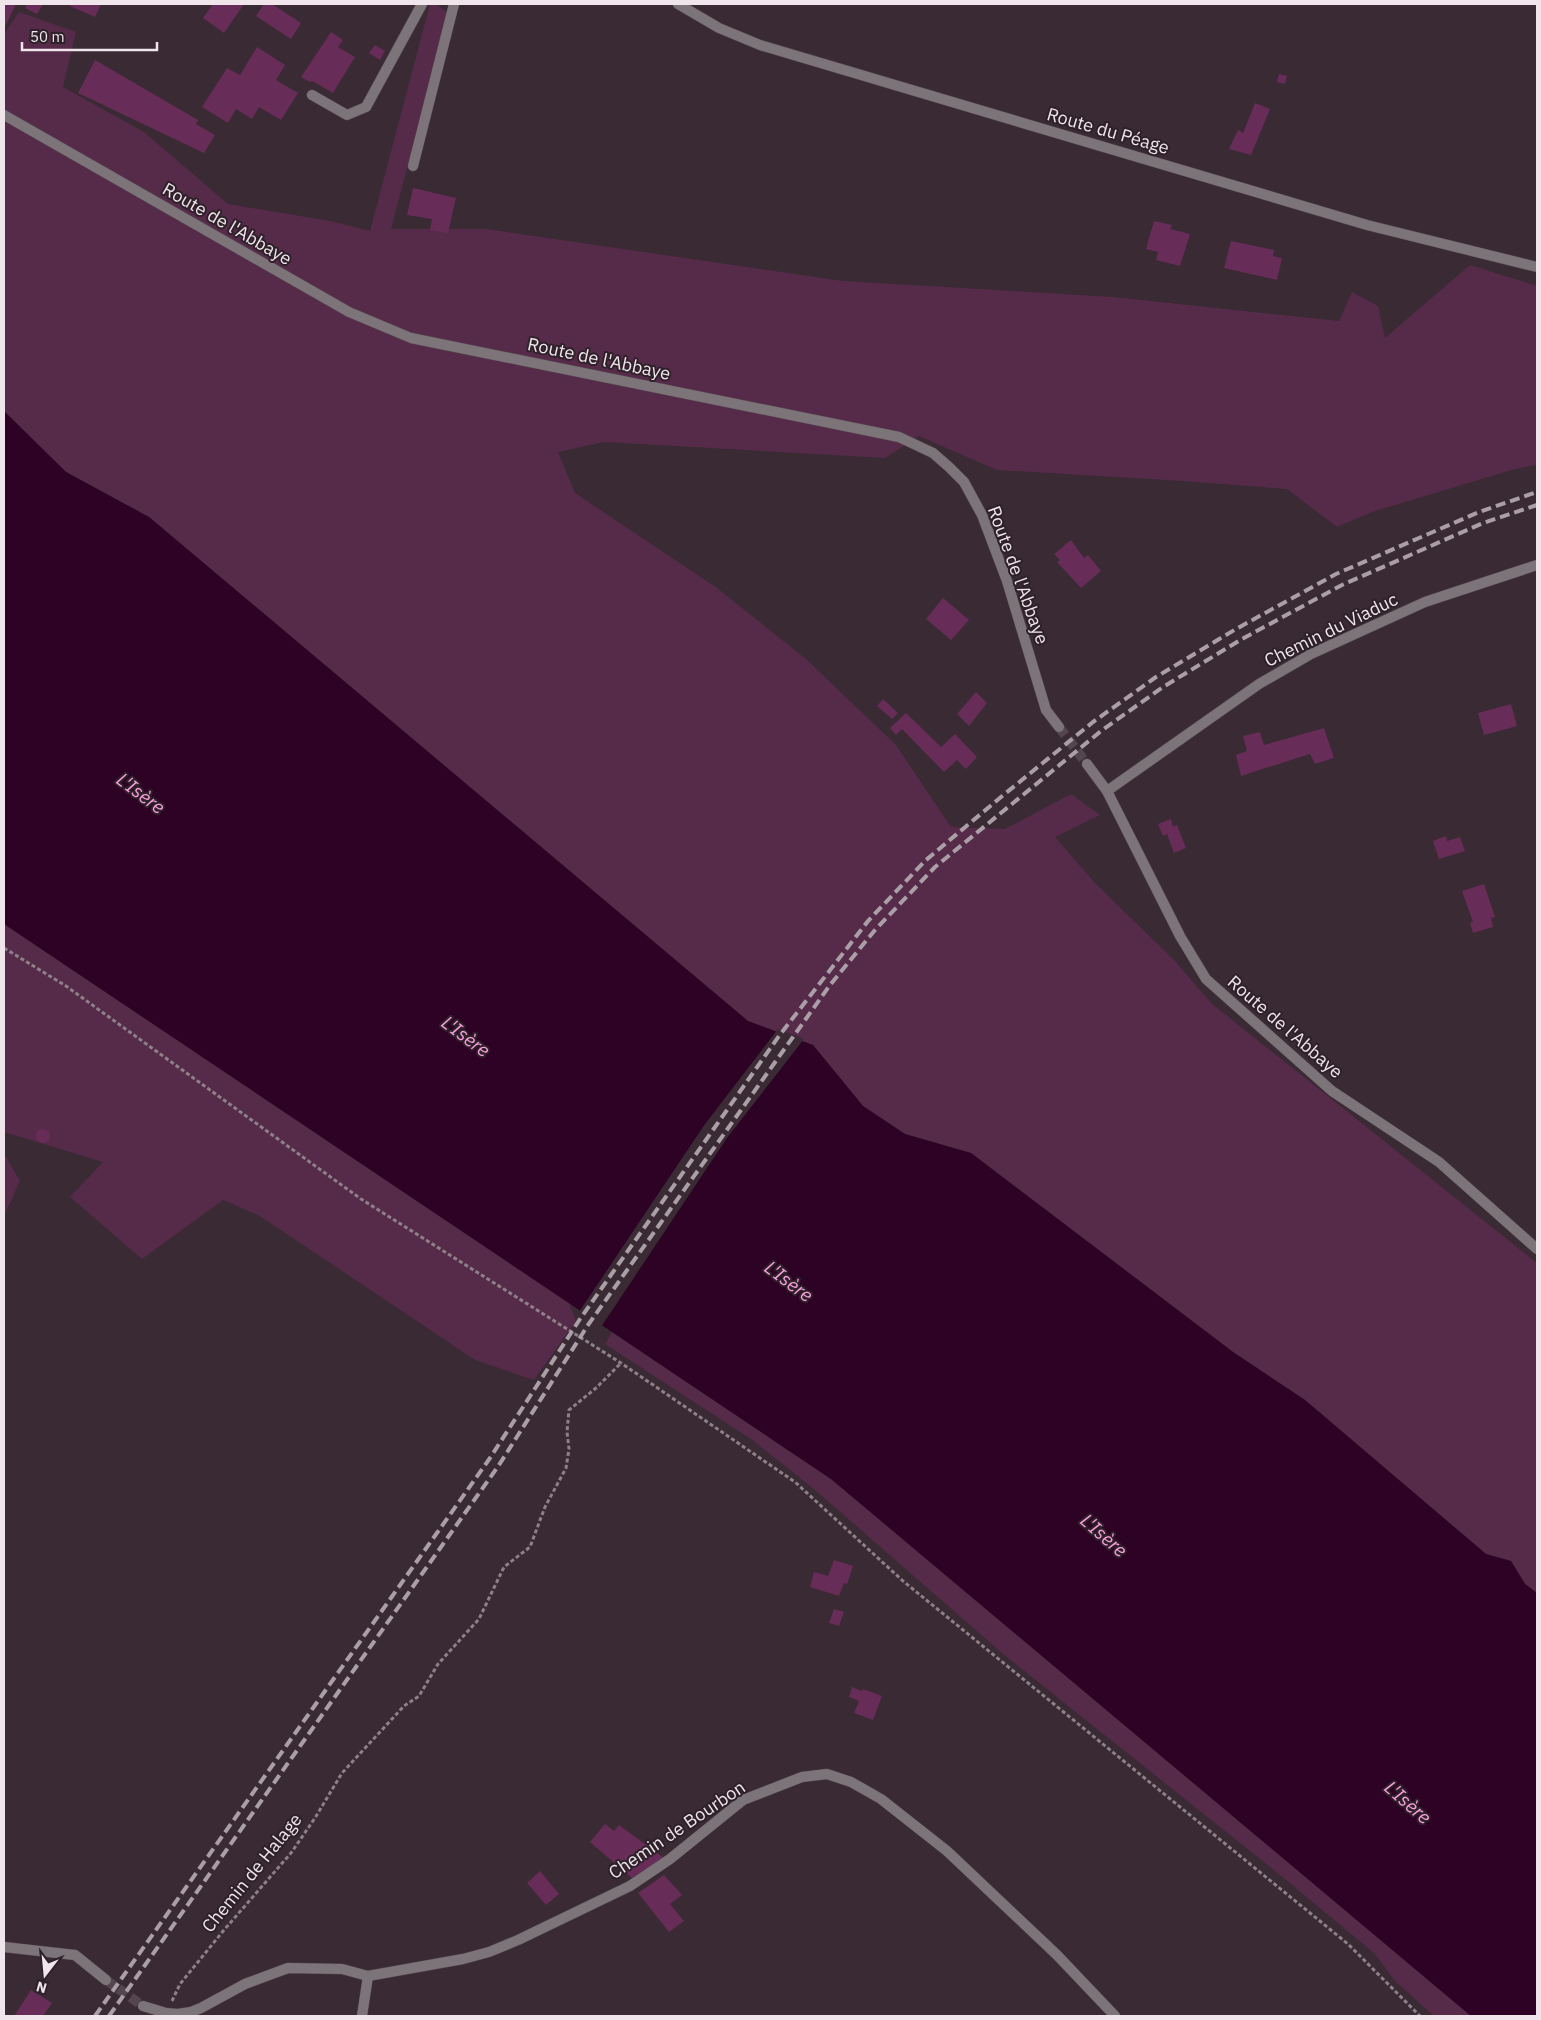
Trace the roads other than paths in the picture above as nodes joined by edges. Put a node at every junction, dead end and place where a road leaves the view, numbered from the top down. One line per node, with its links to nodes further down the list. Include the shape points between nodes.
1 (422, 4): 4 (street, via 366,108 347,115)
2 (454, 4): 6 (street)
3 (678, 4): 7 (street, Route du Péage, via 719,28 760,45 1367,225)
4 (312, 95)
5 (4, 116): 9 (street, Route de l'Abbaye, via 349,312 411,338 899,437 933,453 964,482 982,515 1007,581 1046,710)
6 (413, 166)
7 (1537, 267)
8 (1537, 565): 11 (street, Chemin du Viaduc, via 1425,602 1311,654 1259,684)
9 (1059, 727)
10 (1087, 764): 11 (street, Route de l'Abbaye)
11 (1107, 791): 12 (street, Route de l'Abbaye, via 1180,936 1206,979 1332,1091 1439,1162)
12 (1537, 1249)
13 (4, 1946): 15 (street, via 75,1955)
14 (368, 1976): 16 (street, via 342,1969 288,1968 245,1984 202,2008 178,2014); 17 (street); 18 (street, Chemin de Bourbon, via 463,1960 518,1940 630,1886 670,1859 743,1800 802,1777 827,1774 851,1782 881,1799 947,1852 1057,1955)
15 (106, 1980)
16 (143, 2006)
17 (362, 2016)
18 (1116, 2016)

